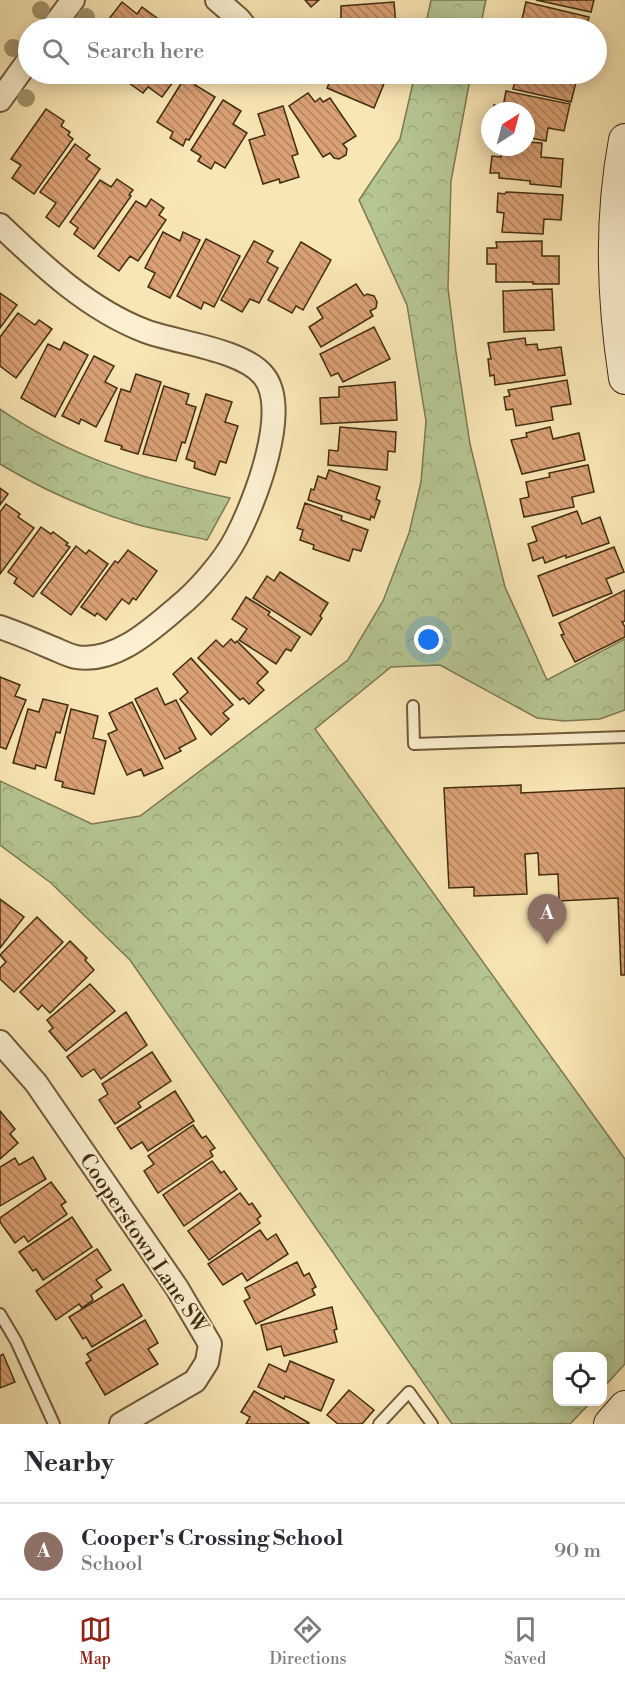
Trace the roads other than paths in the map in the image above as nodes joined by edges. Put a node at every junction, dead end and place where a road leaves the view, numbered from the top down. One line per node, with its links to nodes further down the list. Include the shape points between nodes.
1 (73, 0): 3 (street)
2 (217, 0): 4 (street)
3 (60, 18)
4 (238, 18)
5 (18, 75): 6 (street)
6 (0, 100)
7 (625, 140): 9 (street, via 614,236 616,321)
8 (0, 225): 10 (street, via 73,290 103,310 145,331 247,362 264,375 273,394 274,417 264,471 236,540 196,590 153,629 101,657 89,658 73,656)
9 (625, 378)
10 (0, 627)
11 (414, 706): 12 (lane, via 414,744)
12 (625, 737)
13 (0, 1042): 17 (street, Cooperstown Lane SW, via 36,1083 177,1288 210,1344 207,1362 195,1381)
14 (0, 1314): 16 (lane)
15 (625, 1407): 20 (street)
16 (54, 1424)
17 (121, 1424)
18 (379, 1424): 19 (lane, via 409,1392)
19 (432, 1424)
20 (610, 1424)

